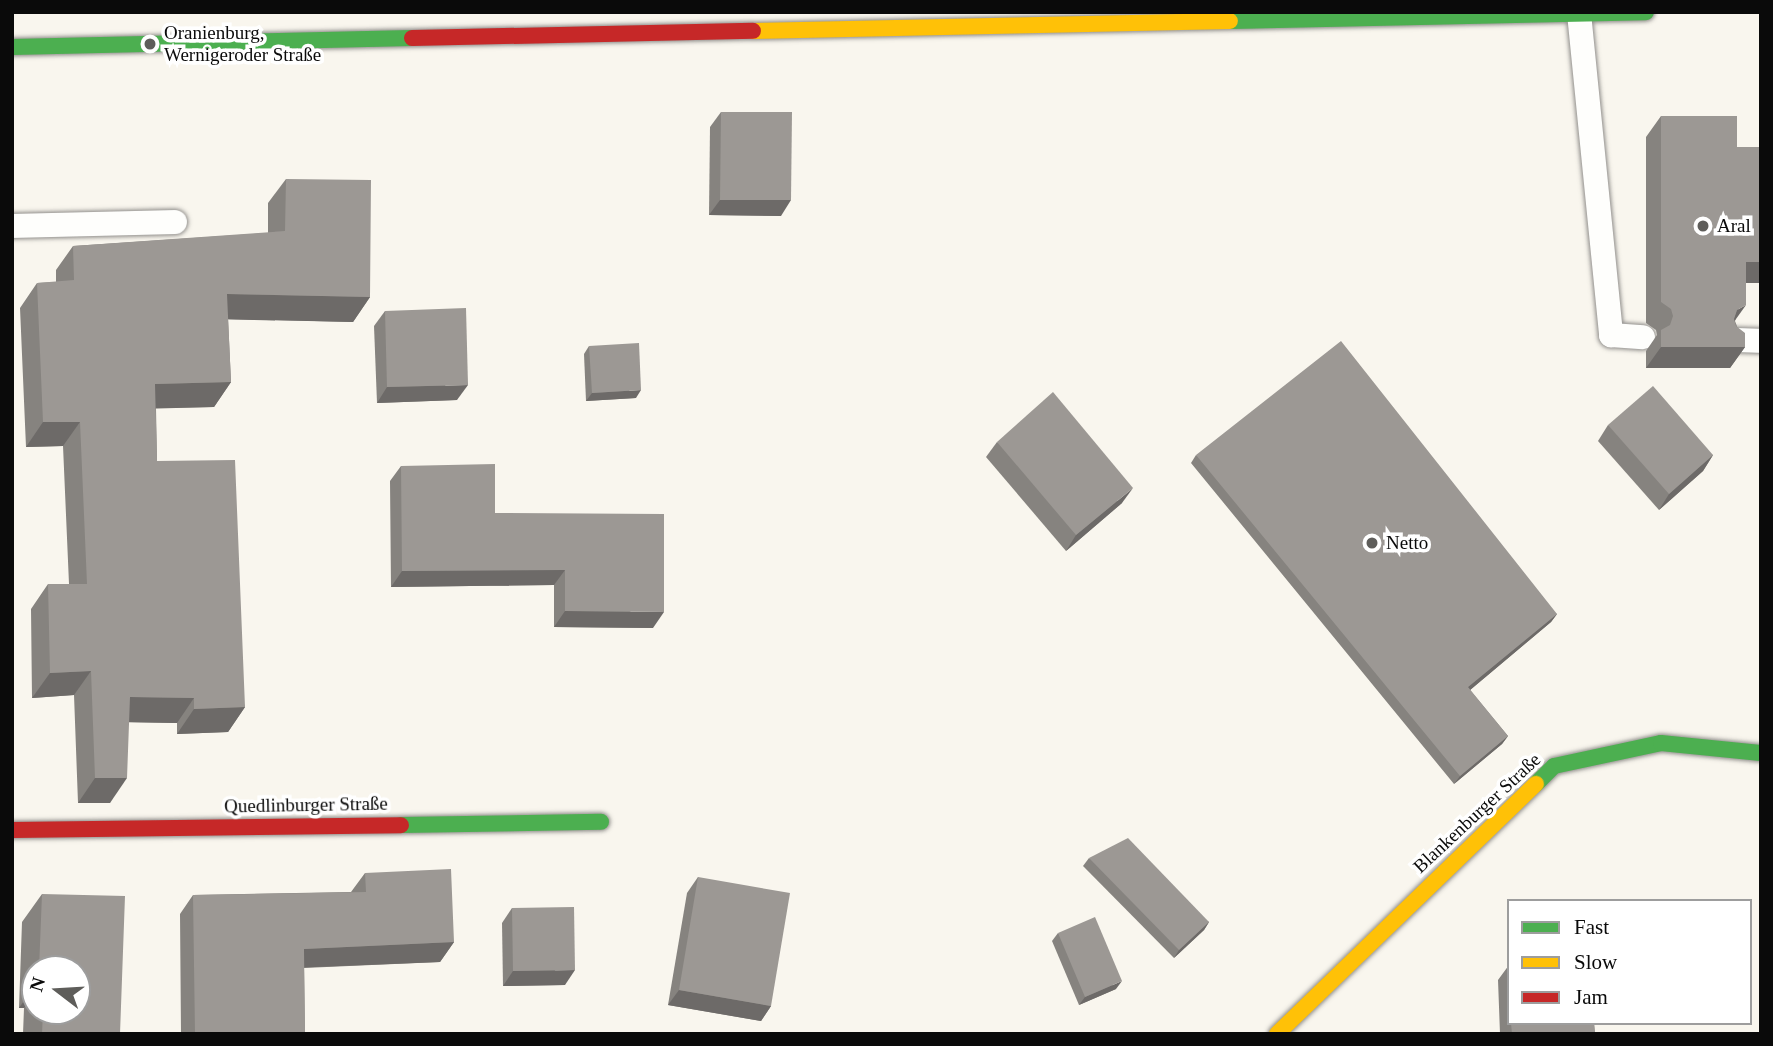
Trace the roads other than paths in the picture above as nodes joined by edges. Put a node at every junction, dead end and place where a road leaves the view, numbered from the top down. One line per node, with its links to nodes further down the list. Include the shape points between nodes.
1 (1646, 12): 2 (main road)
2 (1579, 13): 3 (main road); 6 (lane, via 1611,335)
3 (12, 47)
4 (175, 222): 5 (lane)
5 (12, 226)
6 (1643, 337)
7 (1734, 340): 8 (lane)
8 (1761, 341)
9 (1761, 752): 12 (main road, Blankenburger Straße, via 1661,743 1553,766)
10 (601, 822): 11 (main road, Quedlinburger Straße)
11 (12, 830)
12 (1277, 1034)

